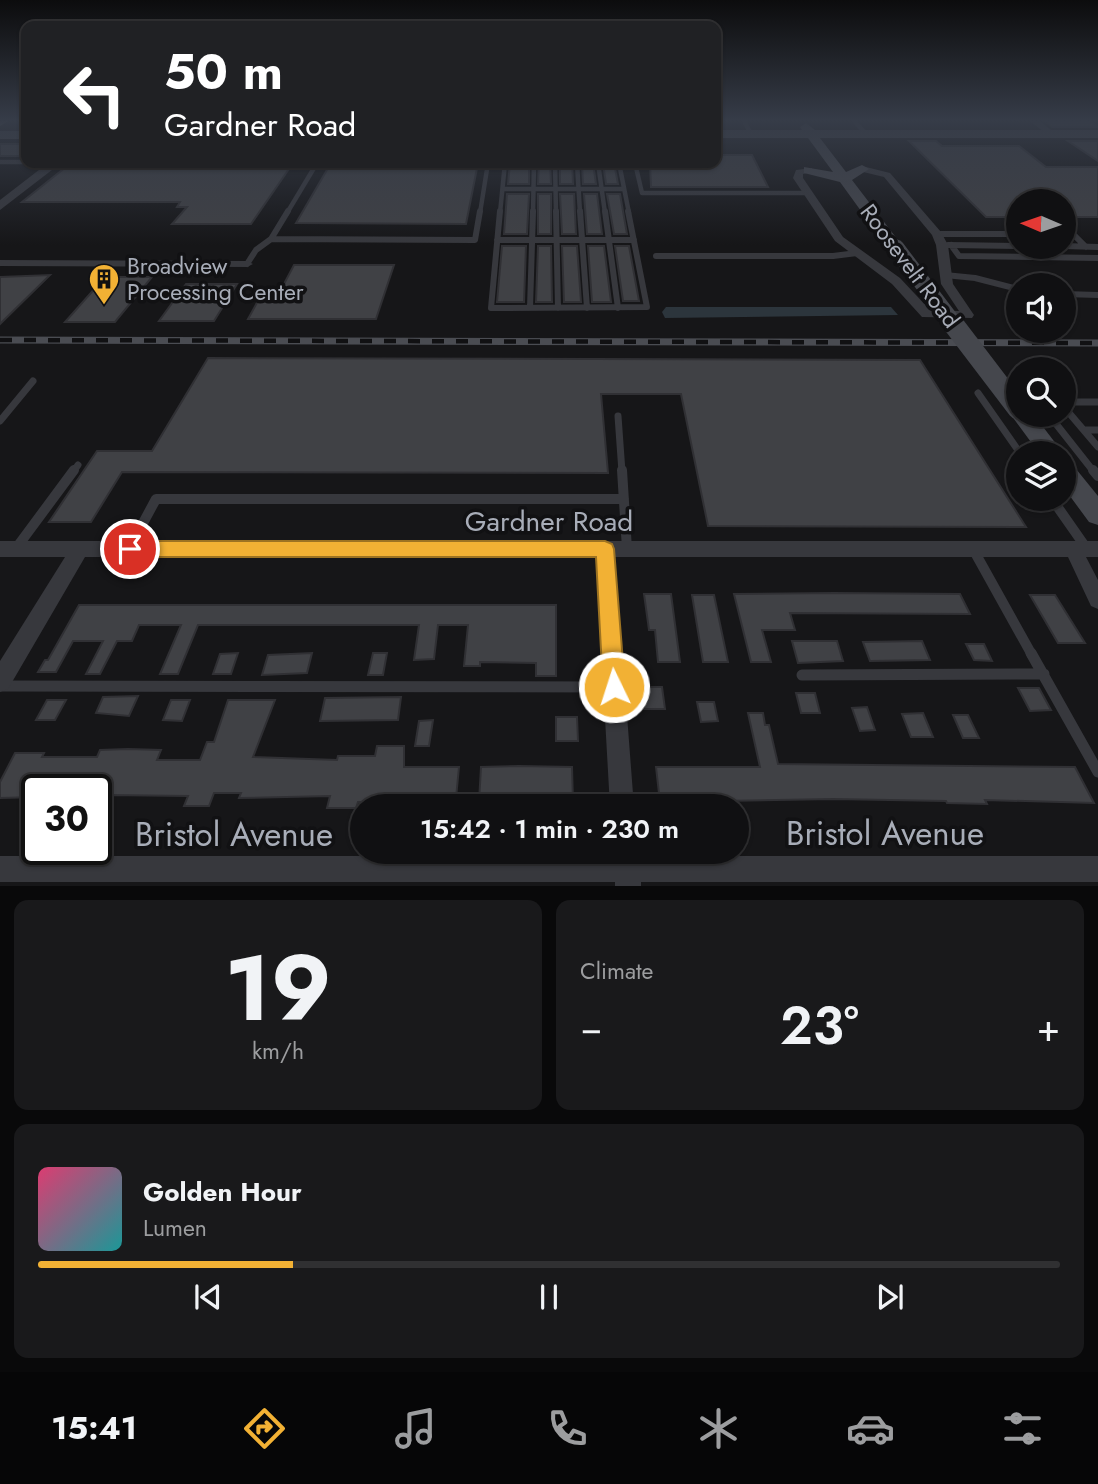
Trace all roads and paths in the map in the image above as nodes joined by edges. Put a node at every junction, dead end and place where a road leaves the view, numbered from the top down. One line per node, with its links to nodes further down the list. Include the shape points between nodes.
1 (832, 163): 12 (main road); 13 (main road); 14 (main road, Roosevelt Road)
2 (49, 168): 22 (street)
3 (314, 168): 25 (lane)
4 (487, 168): 25 (lane, via 475,240)
5 (505, 168): 15 (lane)
6 (534, 168): 16 (lane)
7 (555, 168): 17 (lane)
8 (576, 168): 18 (lane)
9 (599, 168): 19 (lane)
10 (620, 168): 20 (lane)
11 (636, 168): 21 (lane, via 642,193)
12 (862, 169): 14 (main road); 32 (street, via 887,175)
13 (809, 170): 14 (main road); 21 (street, via 797,175)
14 (844, 179): 52 (main road, Roosevelt Road, bridge)
15 (503, 189): 16 (lane); 26 (lane)
16 (533, 189): 17 (lane); 27 (lane)
17 (556, 189): 18 (lane); 28 (lane)
18 (578, 189): 19 (lane); 29 (lane)
19 (601, 189): 20 (lane); 30 (lane)
20 (624, 189): 31 (lane)
21 (807, 193): 37 (street, via 831,231)
22 (0, 206)
23 (1006, 235): 32 (lane)
24 (1076, 236): 35 (lane)
25 (271, 239): 41 (lane)
26 (498, 240): 27 (lane); 46 (lane, via 491,308)
27 (532, 240): 28 (lane); 46 (lane)
28 (556, 240): 29 (lane); 47 (lane)
29 (582, 240): 30 (lane); 48 (lane)
30 (608, 240): 31 (lane); 49 (lane)
31 (634, 240): 49 (lane, via 648,307)
32 (943, 242): 33 (lane); 39 (lane, via 959,256); 42 (street)
33 (1006, 245)
34 (1076, 247): 35 (lane)
35 (1086, 247): 36 (lane)
36 (1098, 247)
37 (857, 253): 38 (lane); 42 (street, via 896,281 926,314 968,315)
38 (656, 256)
39 (1098, 258)
40 (0, 263): 41 (street)
41 (247, 264)
42 (945, 275): 43 (lane)
43 (1006, 286)
44 (1076, 294): 45 (lane)
45 (1098, 295)
46 (530, 308): 47 (lane)
47 (558, 308): 48 (lane)
48 (587, 308): 49 (lane)
49 (618, 308)
50 (33, 381): 57 (lane)
51 (978, 393): 62 (lane)
52 (1006, 394)
53 (1098, 402): 54 (lane)
54 (1076, 403)
55 (618, 416): 68 (lane)
56 (1076, 420): 60 (lane)
57 (0, 421)
58 (1032, 427): 63 (main road)
59 (1059, 427): 66 (lane)
60 (1084, 430): 61 (lane); 64 (lane)
61 (1098, 430)
62 (1012, 441)
63 (1043, 441)
64 (1098, 447)
65 (78, 465): 71 (lane)
66 (1098, 476)
67 (1076, 486): 70 (main road)
68 (624, 499): 72 (lane, via 156,499); 74 (lane)
69 (1060, 511): 76 (lane)
70 (1098, 515)
71 (8, 549): 77 (street, Gardner Road)
72 (130, 549): 73 (street, Gardner Road); 77 (street, Gardner Road)
73 (605, 549): 74 (street, Gardner Road); 83 (street)
74 (627, 549): 75 (street, Gardner Road)
75 (973, 549): 76 (street, Gardner Road); 79 (lane)
76 (1086, 549): 78 (street)
77 (79, 550): 81 (street)
78 (1098, 600)
79 (1044, 674): 80 (lane); 84 (lane)
80 (802, 675)
81 (0, 681)
82 (0, 686): 83 (lane)
83 (614, 687): 85 (street)
84 (1098, 772)
85 (621, 794)
86 (627, 868): 87 (street, Bristol Avenue); 89 (street, Bristol Avenue)
87 (0, 869)
88 (1098, 869): 89 (street, Bristol Avenue)
89 (806, 877)

